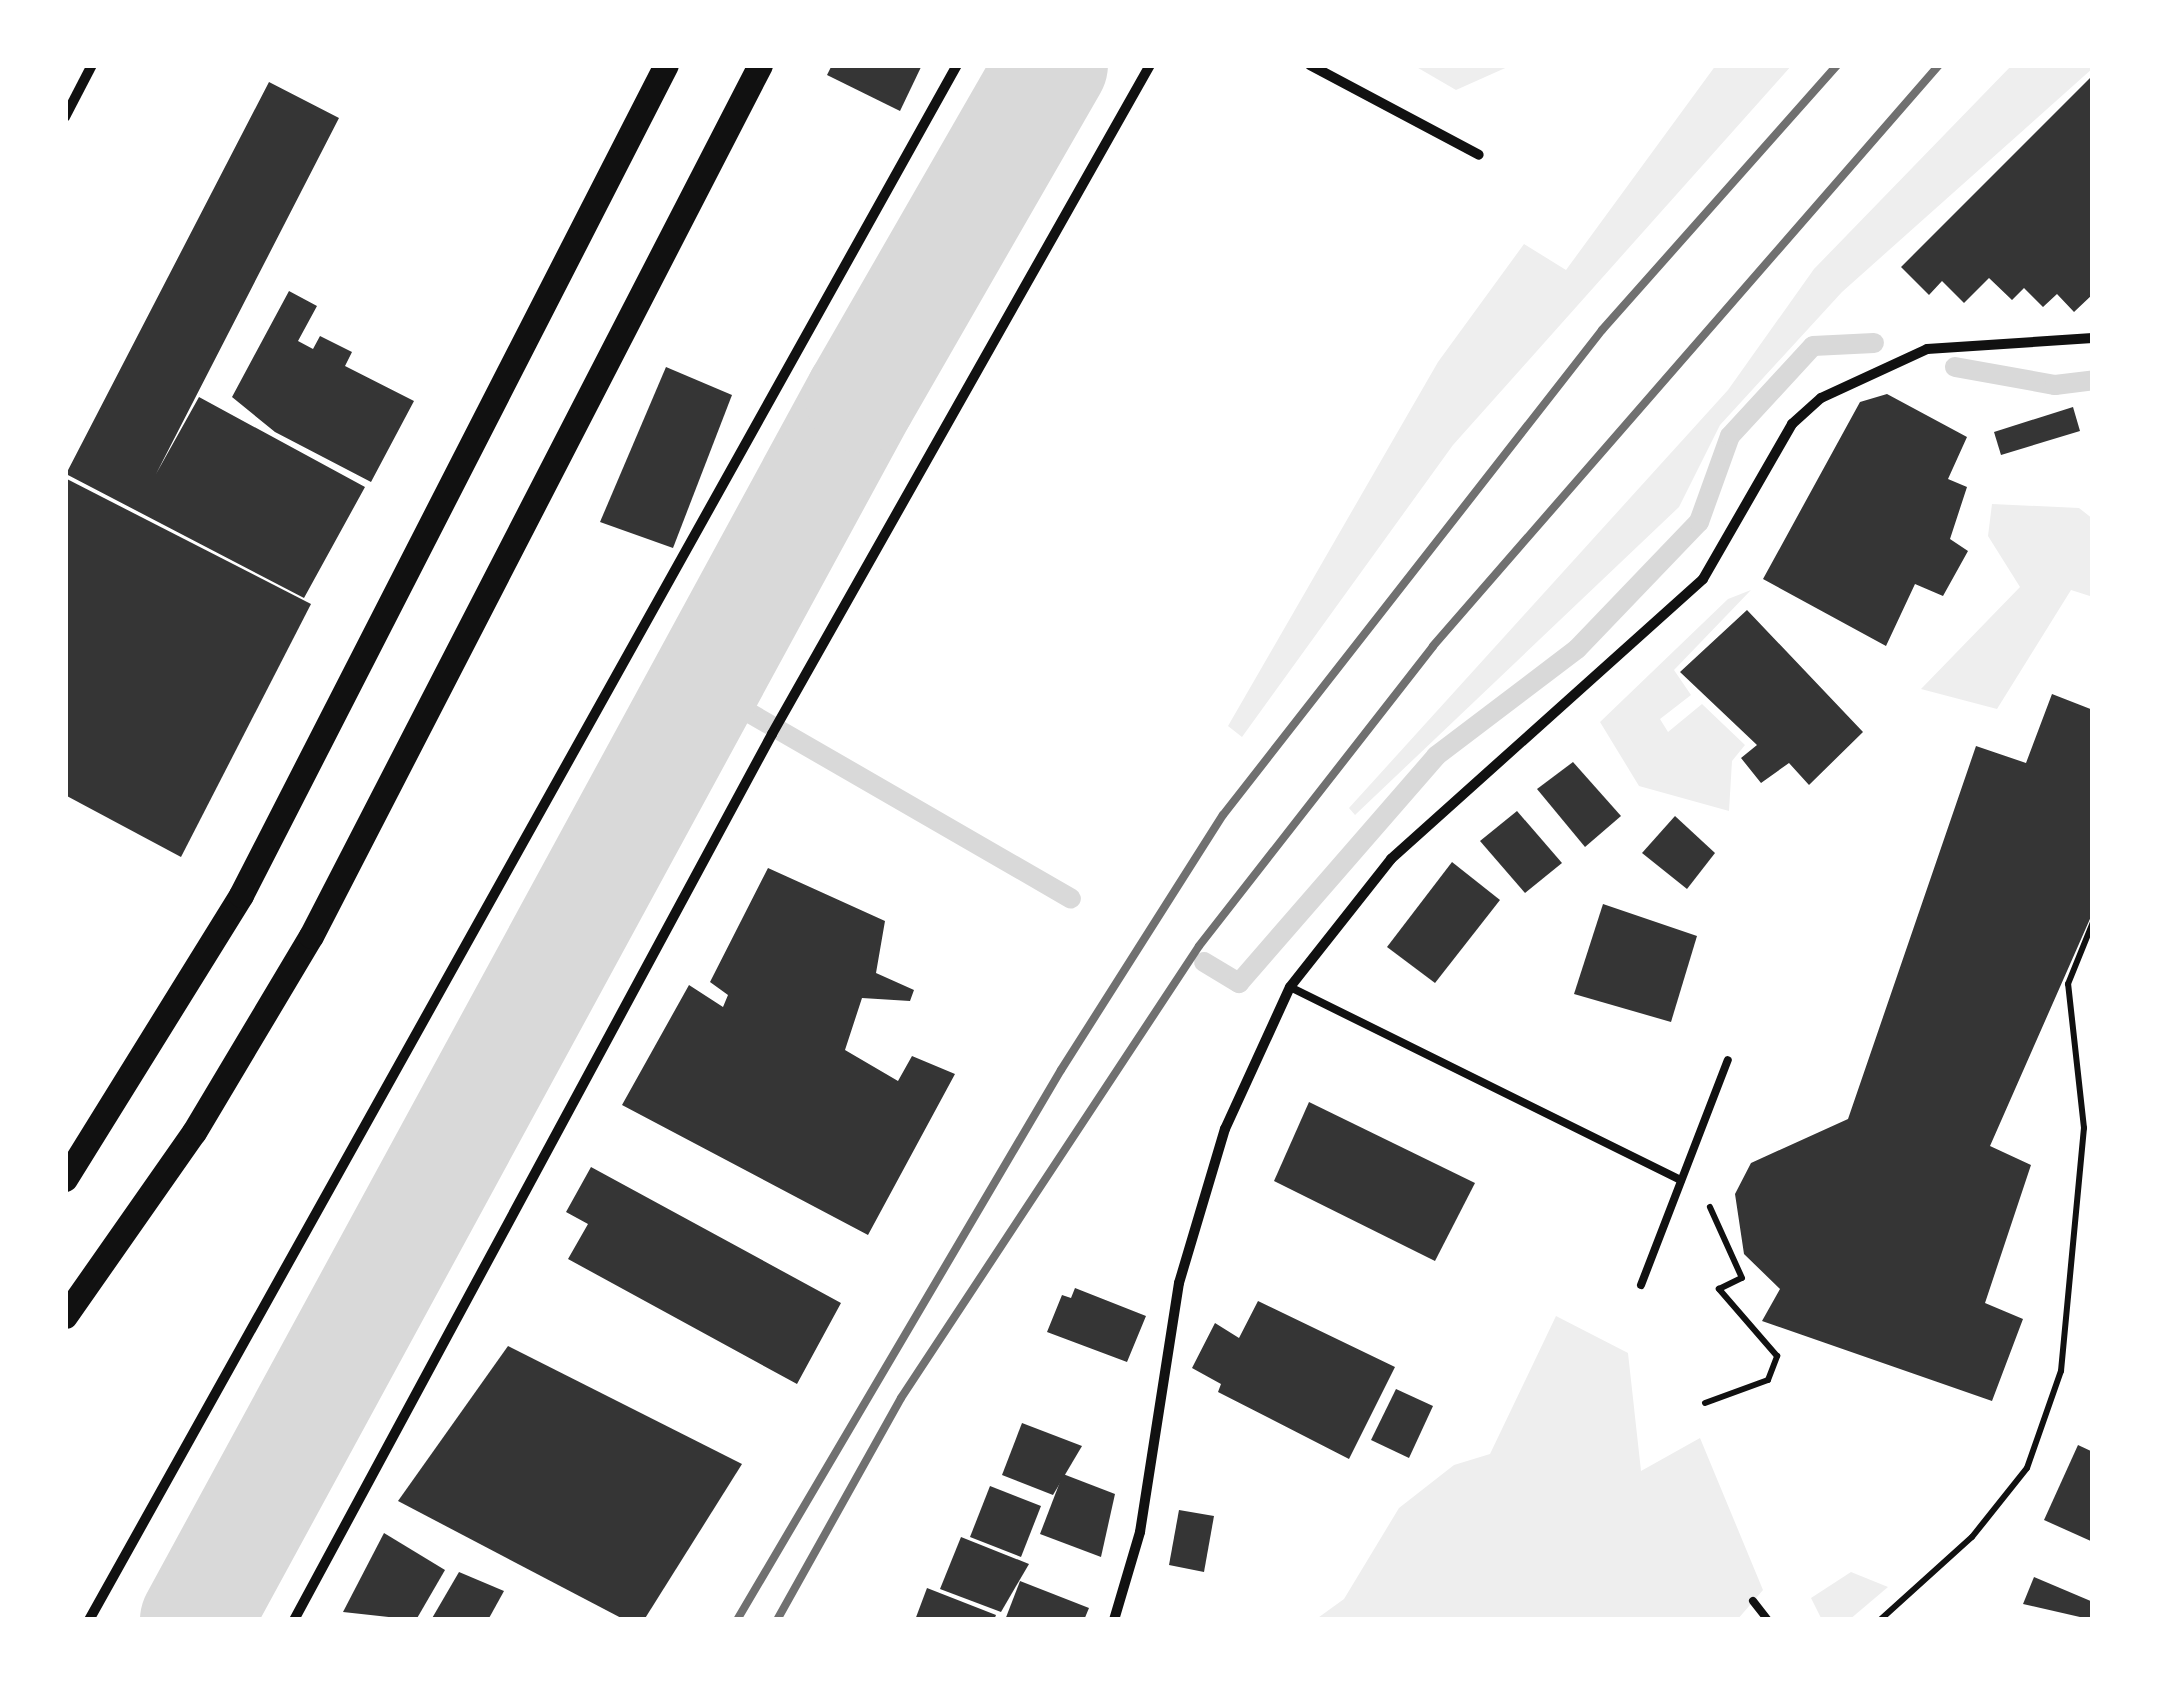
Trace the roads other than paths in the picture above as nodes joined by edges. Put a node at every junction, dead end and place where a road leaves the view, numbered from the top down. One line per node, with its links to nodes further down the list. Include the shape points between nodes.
1 (92, 65): 7 (street)
2 (666, 65): 12 (main road, via 241,895)
3 (760, 65): 15 (main road, via 311,936 194,1132)
4 (958, 65): 17 (street)
5 (1150, 65): 18 (street, via 772,734)
6 (1310, 65): 8 (street)
7 (65, 118)
8 (1480, 155)
9 (2093, 338): 10 (street, via 1927,349 1821,398 1792,424 1703,579 1391,859)
10 (1290, 987): 13 (lane); 19 (street, via 1225,1129 1179,1283 1140,1532)
11 (1728, 1060): 13 (lane)
12 (65, 1178)
13 (1681, 1180): 14 (lane)
14 (1641, 1285)
15 (65, 1316)
16 (1753, 1602): 20 (lane)
17 (89, 1620)
18 (294, 1620)
19 (1114, 1620)
20 (1768, 1620)

